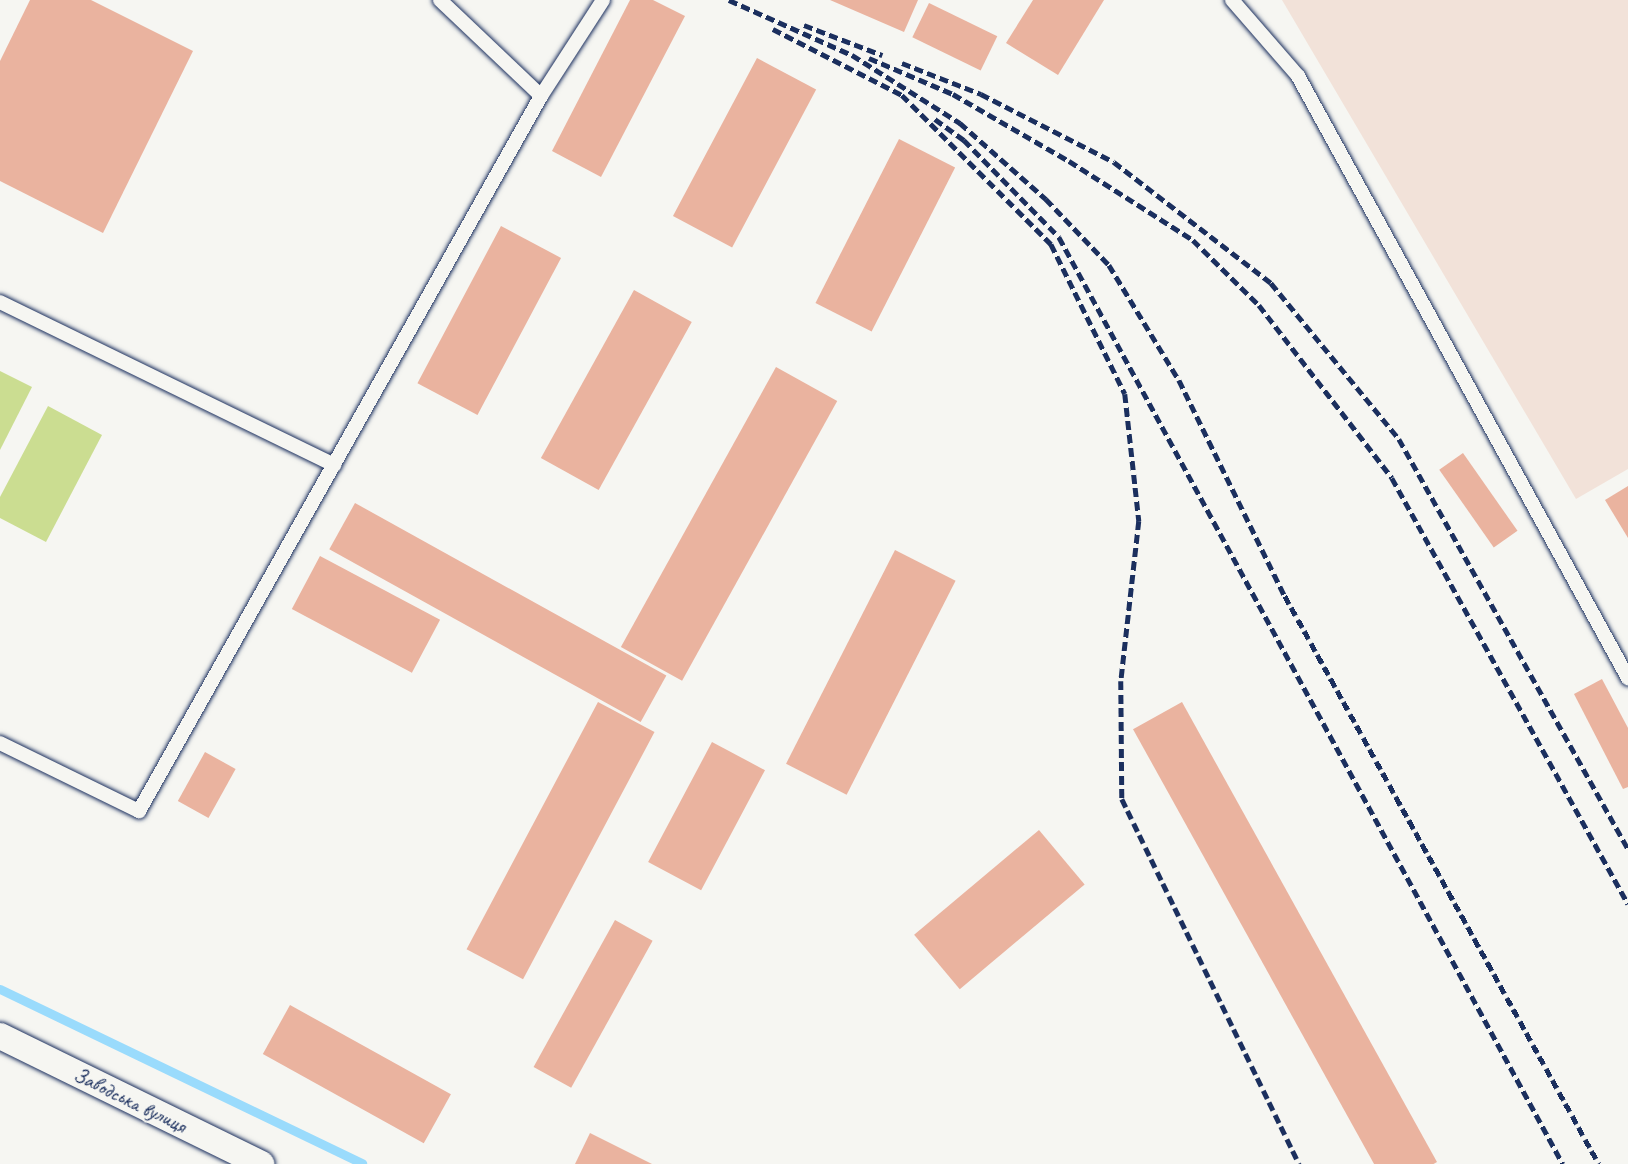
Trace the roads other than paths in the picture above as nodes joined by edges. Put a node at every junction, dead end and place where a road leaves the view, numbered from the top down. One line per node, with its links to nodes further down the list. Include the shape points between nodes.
1 (440, 0): 4 (lane)
2 (603, 0): 4 (lane)
3 (1232, 0): 7 (lane, via 1298,76)
4 (541, 96): 6 (lane)
5 (0, 302): 6 (lane)
6 (334, 465): 8 (lane, via 139,811)
7 (1628, 678)
8 (0, 743)
9 (0, 1036): 10 (street, Заводська вулиця)
10 (261, 1164)

